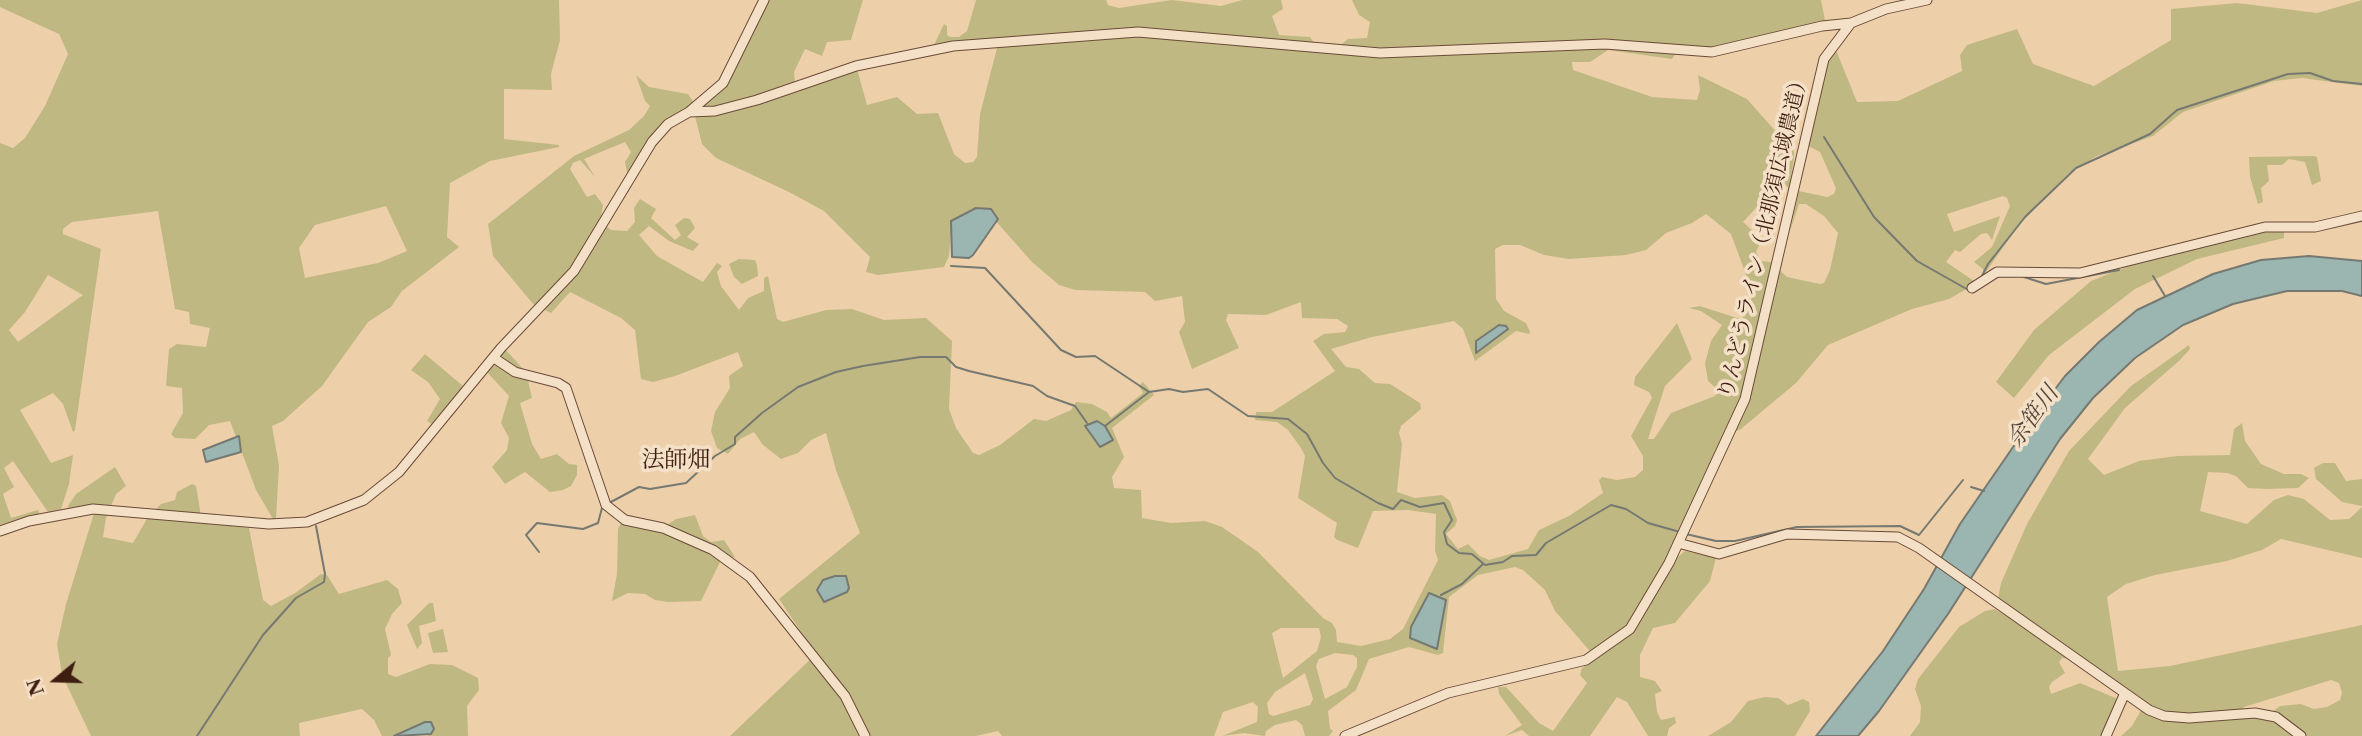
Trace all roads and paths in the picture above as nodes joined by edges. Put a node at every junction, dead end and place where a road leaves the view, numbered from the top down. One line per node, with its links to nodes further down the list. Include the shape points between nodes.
1 (764, 0): 4 (street, via 723,83)
2 (1927, 0): 3 (street, りんどうライン（北那須広域農道）)
3 (1852, 23): 4 (street, via 1712,52 1605,44 1380,54 1167,33 1050,36 953,46 856,65 757,100 715,111); 9 (street, りんどうライン（北那須広域農道）, via 1833,44 1820,73 1745,399)
4 (689, 112): 7 (street, via 661,131 581,261)
5 (2362, 216): 6 (street, via 2315,227 2258,228 2080,273 1997,272)
6 (1972, 288)
7 (494, 358): 8 (street, via 392,480 364,500 316,520 269,524 93,509); 11 (street, via 516,372 566,388 606,505 625,520 663,528 713,550 750,577 845,696)
8 (0, 531)
9 (1678, 543): 10 (street, via 1719,554 1787,534 1898,537); 12 (street, りんどうライン（北那須広域農道）, via 1642,614 1600,653 1567,666 1448,693)
10 (2124, 695): 13 (street); 14 (street, via 2164,716 2266,715)
11 (865, 736)
12 (1345, 736)
13 (2106, 736)
14 (2301, 736)

